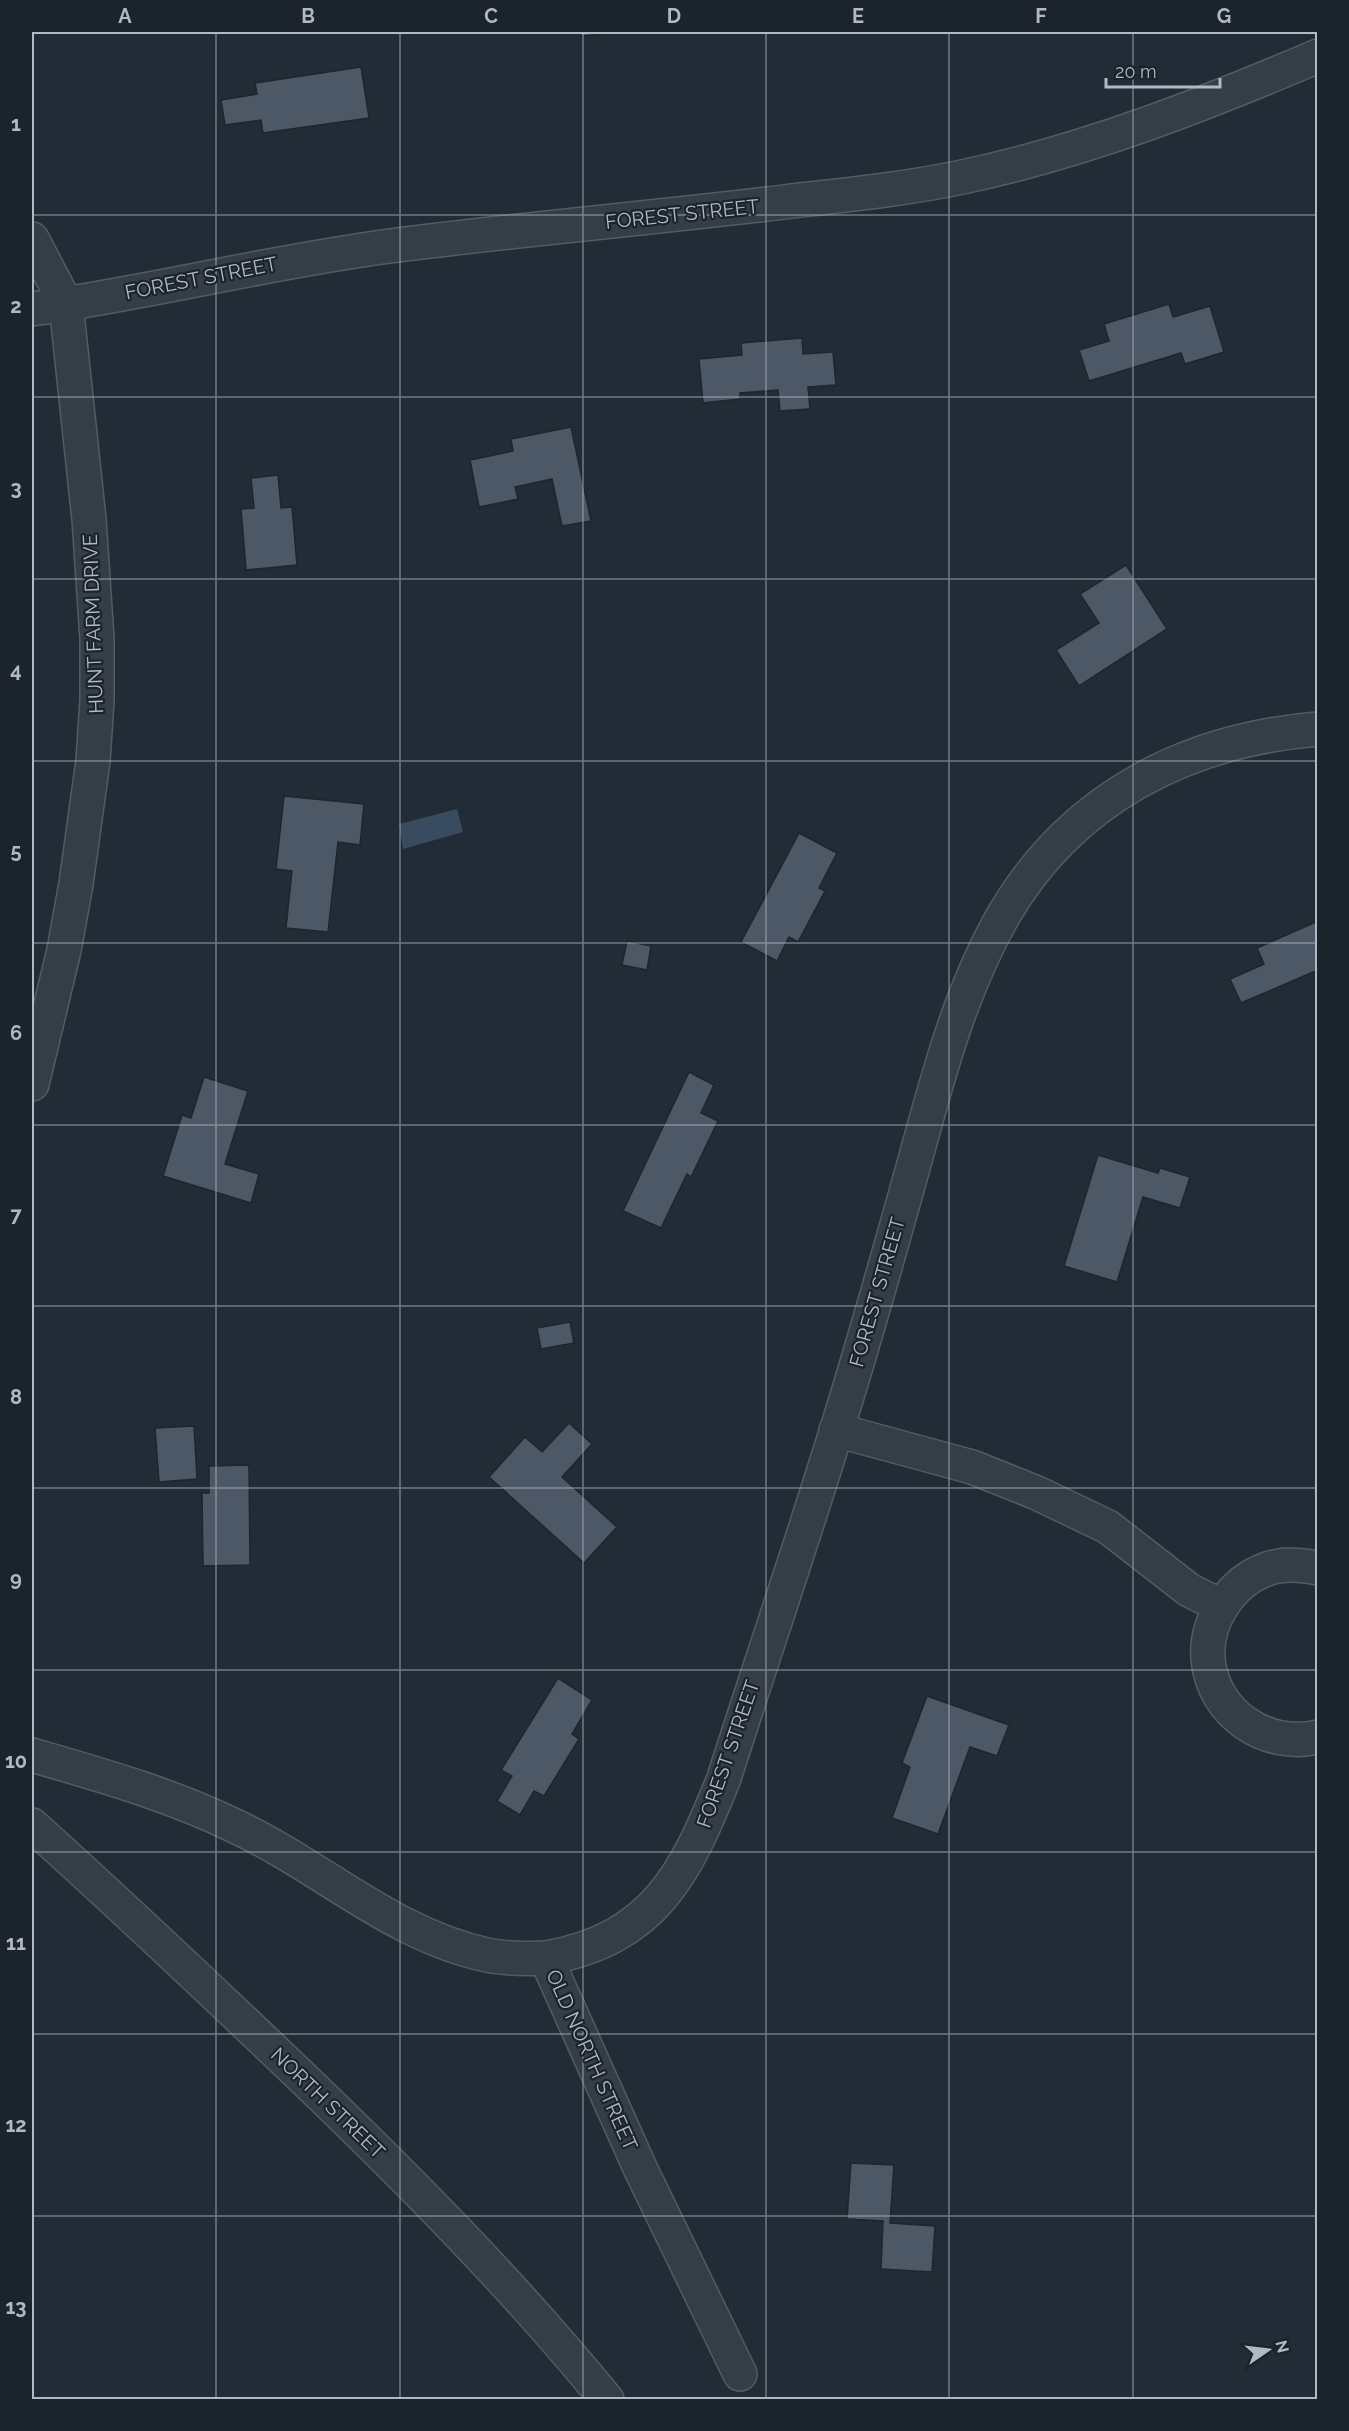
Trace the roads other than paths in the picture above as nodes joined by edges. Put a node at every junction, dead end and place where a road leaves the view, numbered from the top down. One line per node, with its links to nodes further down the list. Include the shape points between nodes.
1 (1317, 56): 3 (street, FOREST STREET, via 1125,130 1047,156 967,176 803,200 333,254)
2 (32, 239): 3 (street, HUNT FARM DRIVE)
3 (66, 304): 4 (street, FOREST STREET); 6 (street, HUNT FARM DRIVE, via 89,519 98,700 76,884)
4 (32, 309)
5 (1317, 729): 7 (street, FOREST STREET, via 1217,747 1172,763 1129,785 1092,812 1028,877 981,960 943,1059)
6 (32, 1084)
7 (836, 1430): 9 (street, via 972,1467 1037,1493 1108,1527 1189,1590); 13 (street, FOREST STREET, via 724,1778 693,1850 655,1906 631,1926 573,1954)
8 (1317, 1568): 9 (street, via 1298,1564 1268,1569 1241,1583)
9 (1221, 1606): 10 (street, via 1211,1632 1208,1659 1215,1686 1229,1710 1250,1728 1276,1738)
10 (1317, 1737)
11 (32, 1755): 13 (street, OLD NORTH STREET, via 151,1791 216,1817 279,1848 385,1915 453,1947 489,1956)
12 (32, 1825): 15 (street, NORTH STREET, via 384,2157 523,2302)
13 (546, 1958): 14 (street, OLD NORTH STREET, via 646,2180)
14 (740, 2374)
15 (607, 2400)

